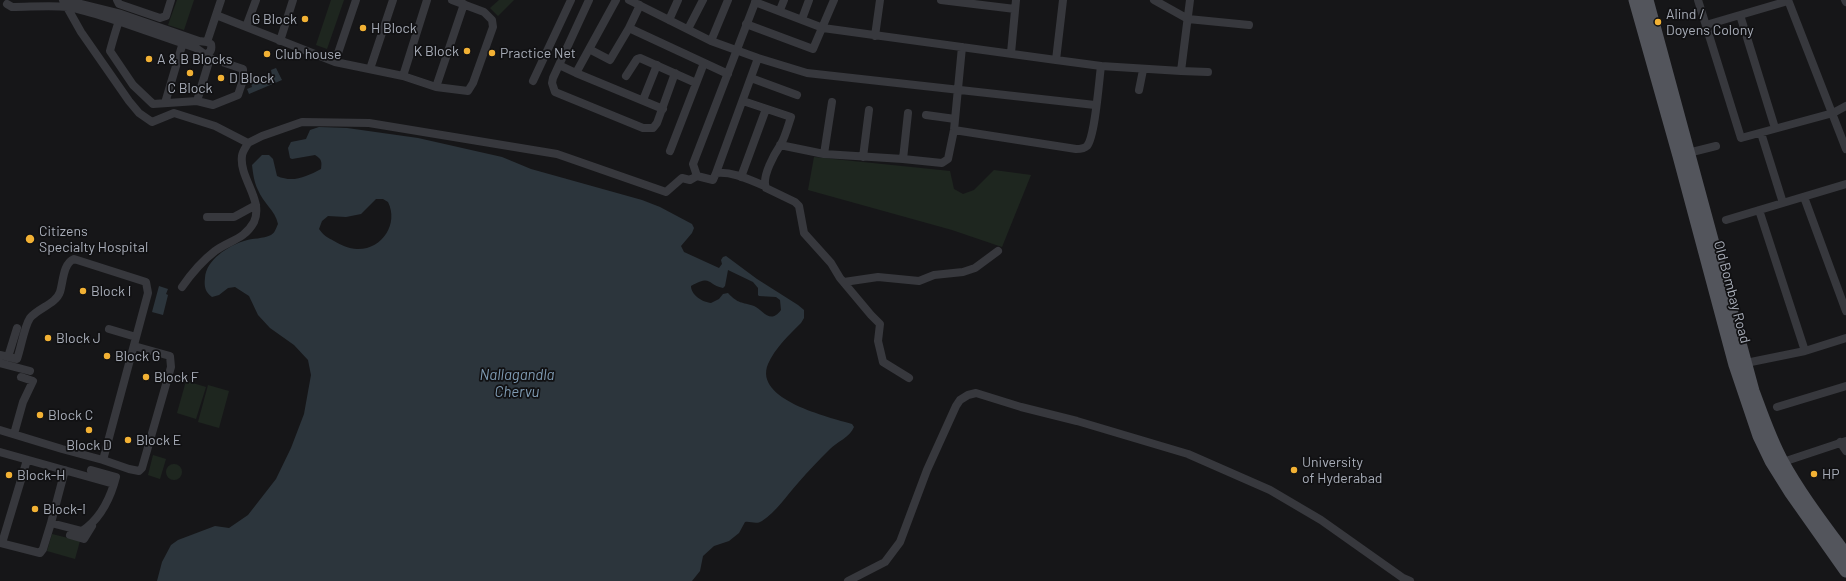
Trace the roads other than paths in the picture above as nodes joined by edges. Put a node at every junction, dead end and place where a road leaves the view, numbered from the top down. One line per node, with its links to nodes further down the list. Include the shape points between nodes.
1 (116, 0): 2 (street, via 119,4 160,18 166,16)
2 (171, 0)
3 (221, 0): 36 (street)
4 (256, 0): 45 (street)
5 (293, 0): 51 (street)
6 (356, 0): 61 (street)
7 (393, 0): 66 (street)
8 (427, 0): 73 (street)
9 (452, 0): 32 (street)
10 (571, 0): 76 (street)
11 (589, 0): 63 (street)
12 (616, 0): 55 (street)
13 (629, 0): 33 (street)
14 (678, 0): 41 (street)
15 (703, 0): 48 (street)
16 (728, 0): 52 (street)
17 (784, 0): 35 (street)
18 (809, 0): 39 (street)
19 (834, 0): 47 (street)
20 (880, 0): 49 (street)
21 (941, 0): 34 (street)
22 (1016, 0): 34 (street)
23 (1063, 0): 60 (street)
24 (1154, 0): 40 (street)
25 (1190, 0): 40 (street)
26 (1698, 0): 44 (street)
27 (1788, 0): 37 (street); 93 (street)
28 (756, 1): 35 (street); 42 (street)
29 (1642, 1): 106 (main road, Old Bombay Road); 156 (main road, Old Bombay Road, via 1679,156 1735,365 1759,436 1770,461 1791,494)
30 (6, 2): 31 (street, via 12,7)
31 (65, 2): 38 (street, via 91,12); 38 (street, via 96,7); 101 (street, via 81,32 139,114 152,122 174,113 215,126)
32 (464, 4): 78 (street); 78 (street, via 484,12 492,20 490,34 473,84 468,91)
33 (640, 5): 41 (street); 46 (street)
34 (1015, 9): 57 (street)
35 (780, 10): 39 (street)
36 (216, 15): 45 (street); 53 (street)
37 (1740, 15): 44 (street); 98 (street)
38 (119, 18): 50 (street); 86 (street, via 110,51 141,94 153,104)
39 (802, 19): 47 (street)
40 (1188, 19): 43 (street); 68 (street)
41 (669, 20): 48 (street)
42 (746, 24): 47 (street, via 810,49 815,47); 56 (street)
43 (1249, 25)
44 (1706, 25): 100 (street, via 1741,138)
45 (246, 27): 51 (street)
46 (629, 28): 55 (street, via 610,60); 62 (street)
47 (823, 28): 49 (street)
48 (688, 29): 52 (street)
49 (875, 36): 54 (street)
50 (184, 40): 53 (street); 58 (street); 86 (street)
51 (280, 41): 61 (street)
52 (712, 41): 56 (street)
53 (207, 42): 58 (street, via 211,48)
54 (962, 47): 57 (street); 79 (street)
55 (589, 49): 70 (street)
56 (736, 50): 59 (street); 72 (street)
57 (1011, 53): 60 (street)
58 (208, 56): 83 (street); 83 (street, via 243,69 243,80 238,96 213,105)
59 (758, 58): 75 (street); 79 (street, via 807,73)
60 (1056, 60): 65 (street)
61 (336, 62): 66 (street)
62 (704, 63): 72 (street); 77 (street)
63 (559, 65): 70 (street); 90 (street, via 552,83 555,92 559,94 648,129 656,126)
64 (657, 65): 71 (street); 74 (street, via 639,58); 82 (street)
65 (1101, 66): 67 (street); 87 (street)
66 (370, 69): 73 (street)
67 (1143, 70): 68 (street); 80 (street)
68 (1181, 71): 69 (street)
69 (1208, 72)
70 (576, 73): 82 (street)
71 (675, 73): 77 (street); 90 (street)
72 (728, 74): 111 (street, via 693,164)
73 (403, 76): 78 (street)
74 (626, 76)
75 (751, 78): 81 (street); 84 (street)
76 (533, 81)
77 (696, 83): 105 (street)
78 (436, 87)
79 (958, 90): 87 (street); 97 (street)
80 (1139, 90)
81 (797, 95)
82 (642, 100): 90 (street)
83 (197, 101): 86 (street)
84 (743, 101): 91 (street); 110 (street)
85 (832, 102): 107 (street)
86 (165, 103)
87 (1096, 105): 99 (street, via 1091,140 1082,148)
88 (1846, 106): 93 (street)
89 (793, 108): 96 (street)
90 (663, 109)
91 (766, 109): 96 (street); 112 (street)
92 (869, 110): 108 (street)
93 (1833, 112): 98 (street); 104 (street)
94 (908, 113): 109 (street)
95 (926, 115): 97 (street)
96 (791, 117): 102 (street)
97 (955, 119): 99 (street)
98 (1775, 128): 100 (street)
99 (954, 130): 109 (street, via 946,161 942,163)
100 (1761, 133): 116 (street)
101 (248, 142): 111 (street, via 302,122 369,124 557,154 666,192 682,178 690,180); 117 (street, via 242,156 243,170)
102 (780, 145): 107 (street); 114 (street, via 775,151 764,180)
103 (1716, 146): 106 (street)
104 (1846, 149)
105 (670, 151)
106 (1688, 153): 134 (main road, Old Bombay Road)
107 (824, 154): 108 (street)
108 (863, 157): 109 (street)
109 (903, 159)
110 (716, 174): 111 (street, via 713,180); 112 (street)
111 (697, 176)
112 (741, 177): 114 (street)
113 (1846, 184): 115 (street)
114 (765, 186): 122 (street, via 799,206 804,233)
115 (1804, 197): 116 (street); 124 (street)
116 (1783, 203): 118 (street)
117 (256, 205): 119 (street, via 234,217); 123 (street, via 254,221 244,236 216,250 191,274)
118 (1759, 210): 120 (street); 130 (street)
119 (207, 217)
120 (1726, 220)
121 (998, 251): 122 (street, via 975,268 934,275 919,281 878,277)
122 (844, 282): 137 (street, via 880,324 878,341 883,362)
123 (182, 287)
124 (1846, 311)
125 (17, 328): 132 (street)
126 (109, 329): 127 (street)
127 (136, 336): 129 (street); 132 (street, via 148,293 146,282 71,260 59,295 29,320 17,359)
128 (1846, 338): 130 (street)
129 (134, 346): 146 (street); 146 (street, via 170,356 171,367 142,468 139,471 129,469)
130 (1805, 351): 134 (street)
131 (0, 355): 132 (street)
132 (8, 357)
133 (0, 363): 135 (street)
134 (1746, 363): 147 (main road, Old Bombay Road, via 1766,426)
135 (30, 372)
136 (21, 377): 141 (street, via 33,381 23,402)
137 (910, 378)
138 (1846, 386): 139 (street)
139 (1777, 407)
140 (0, 430): 141 (street)
141 (14, 434): 146 (street)
142 (1843, 442): 143 (street); 147 (street)
143 (1846, 451)
144 (0, 452): 145 (street)
145 (27, 460): 148 (street); 154 (street)
146 (103, 460)
147 (1783, 462): 155 (main road, Old Bombay Road, via 1798,488)
148 (65, 470): 150 (street); 151 (street)
149 (91, 470): 150 (street, via 116,477)
150 (114, 484): 152 (street, via 109,500)
151 (51, 523): 152 (street, via 82,531); 154 (street, via 40,553)
152 (93, 524): 153 (street, via 84,539)
153 (70, 535)
154 (1, 543)
155 (1846, 555)
156 (1846, 571)
157 (848, 581): 158 (street, via 885,562 900,542 956,406 964,397 976,394 1188,454 1270,490 1321,520)
158 (1410, 581)

